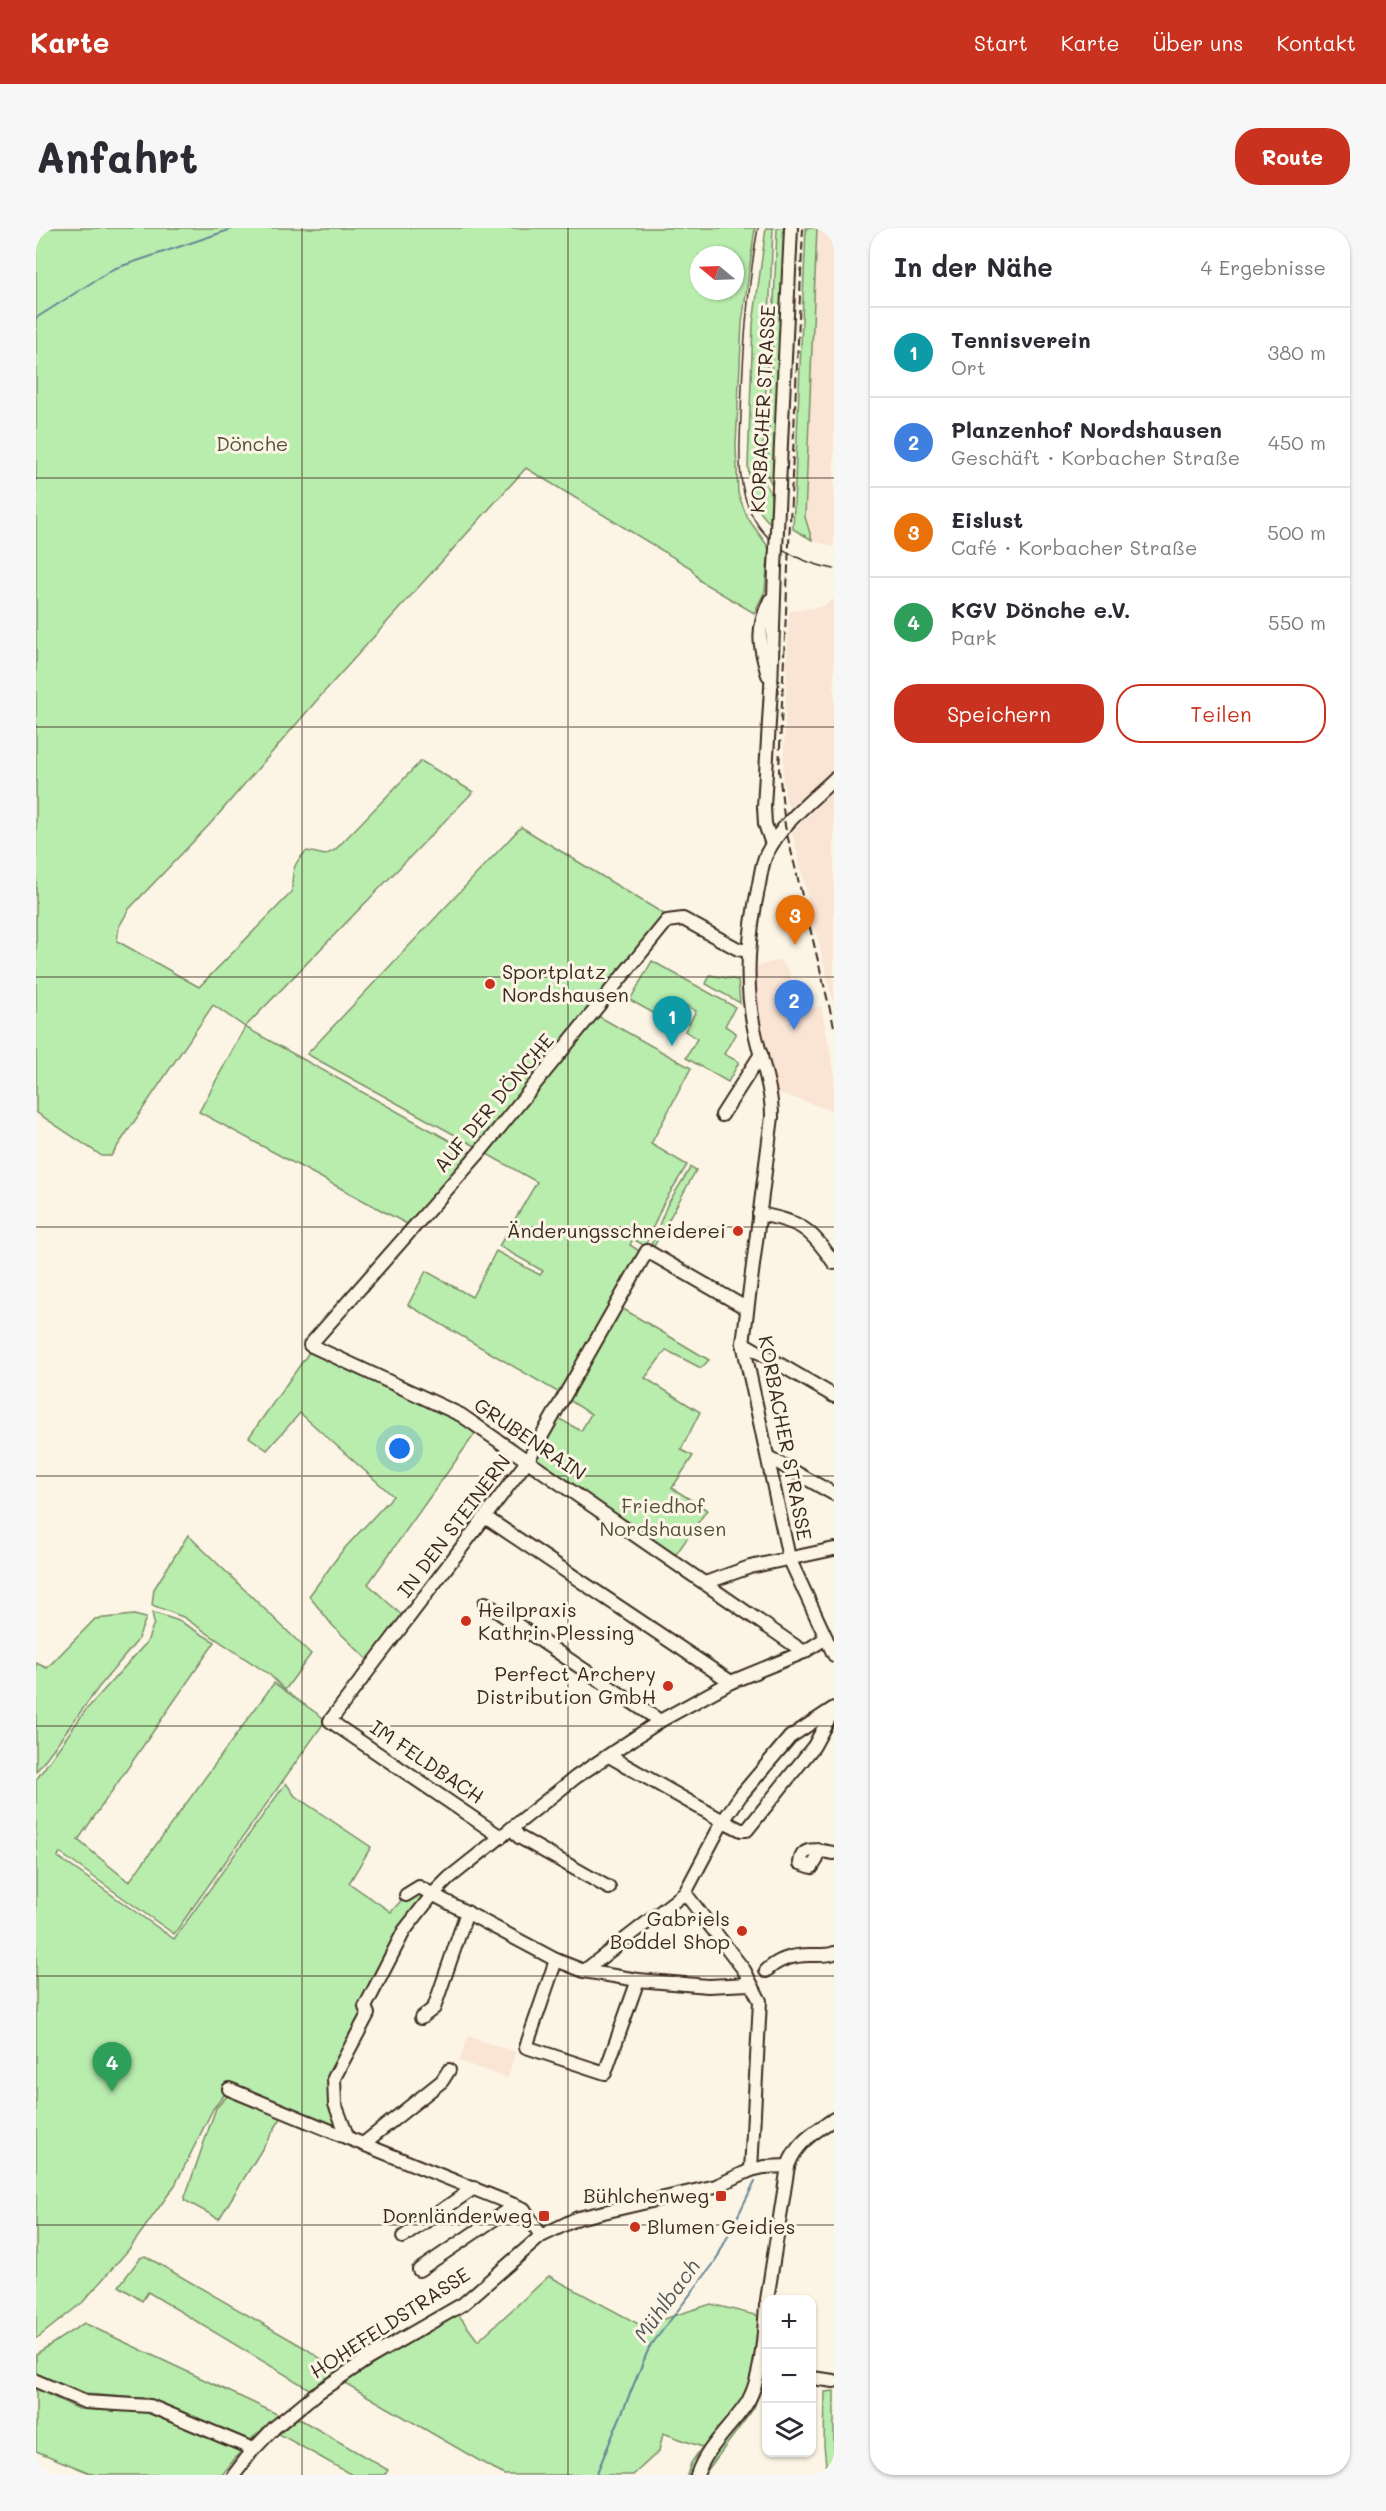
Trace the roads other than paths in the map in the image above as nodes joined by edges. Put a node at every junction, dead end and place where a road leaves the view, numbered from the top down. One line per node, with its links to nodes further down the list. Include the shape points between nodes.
1 (791, 228): 3 (street, KORBACHER STRASSE, bridge, via 774,591 764,612 760,647 771,688 764,807)
2 (834, 779): 3 (street)
3 (772, 844): 4 (street, KORBACHER STRASSE, via 765,856)
4 (748, 951): 5 (street, KORBACHER STRASSE, via 749,998); 11 (street, AUF DER DÖNCHE, via 683,919 667,921 479,1154)
5 (761, 1054): 6 (street); 7 (street, KORBACHER STRASSE, via 772,1117)
6 (722, 1115)
7 (759, 1214): 8 (street, via 801,1226 816,1237); 9 (street, KORBACHER STRASSE)
8 (834, 1263)
9 (746, 1308): 10 (street, KORBACHER STRASSE); 14 (street, IN DEN STEINERN, via 647,1251)
10 (743, 1343): 12 (street); 13 (street, KORBACHER STRASSE)
11 (310, 1345): 14 (street, GRUBENRAIN, via 461,1415)
12 (834, 1396)
13 (768, 1457): 15 (street); 18 (street, KORBACHER STRASSE)
14 (528, 1460): 16 (street, IN DEN STEINERN); 19 (street, GRUBENRAIN)
15 (834, 1494)
16 (485, 1517): 24 (street); 26 (street, IN DEN STEINERN)
17 (834, 1549): 18 (street)
18 (789, 1558): 19 (street); 21 (street, KORBACHER STRASSE)
19 (705, 1583): 22 (street, GRUBENRAIN)
20 (485, 1603): 27 (street)
21 (826, 1638): 22 (street); 23 (street, KORBACHER STRASSE)
22 (804, 1652): 24 (street)
23 (834, 1655)
24 (731, 1682): 27 (street)
25 (834, 1708): 29 (street, via 790,1737); 29 (street, via 822,1734 752,1826 741,1830)
26 (330, 1720): 31 (street, IM FELDBACH)
27 (660, 1721): 28 (street)
28 (609, 1756): 29 (street); 30 (street)
29 (723, 1821): 35 (street)
30 (512, 1828): 31 (street); 34 (street, via 519,1838)
31 (501, 1837): 36 (street)
32 (818, 1850): 33 (street)
33 (834, 1853)
34 (609, 1887)
35 (686, 1893): 41 (street); 44 (street, via 744,1970)
36 (433, 1894): 37 (street, via 419,1887); 38 (street); 49 (street, via 404,1931 365,2007 368,2013 351,2050 334,2078 335,2104)
37 (406, 1895)
38 (467, 1912): 40 (street); 45 (street, via 434,2008)
39 (834, 1953): 42 (street, via 777,1961)
40 (556, 1960): 41 (street); 43 (street, via 526,2047 605,2073)
41 (584, 1971): 43 (street)
42 (766, 1971)
43 (638, 1980): 44 (street, via 708,1986)
44 (750, 1984): 52 (street, via 760,2001)
45 (421, 2018)
46 (449, 2070): 50 (street, via 442,2081)
47 (229, 2089): 49 (street)
48 (834, 2119): 51 (street, via 797,2147)
49 (348, 2138): 50 (street)
50 (363, 2144): 53 (street)
51 (788, 2166): 52 (street, HOHEFELDSTRASSE); 58 (street)
52 (751, 2170): 55 (street, HOHEFELDSTRASSE, via 716,2186 578,2218)
53 (474, 2188): 54 (street); 56 (street)
54 (515, 2205): 55 (street, via 524,2209); 57 (street)
55 (541, 2236): 63 (street, HOHEFELDSTRASSE, via 462,2304 314,2395)
56 (403, 2237)
57 (419, 2270)
58 (768, 2295)
59 (762, 2362): 65 (street, via 747,2404 713,2445)
60 (816, 2379): 62 (street)
61 (36, 2380): 63 (street, via 85,2402 150,2406)
62 (834, 2381)
63 (253, 2449): 64 (street, HOHEFELDSTRASSE)
64 (234, 2475)
65 (697, 2475)

